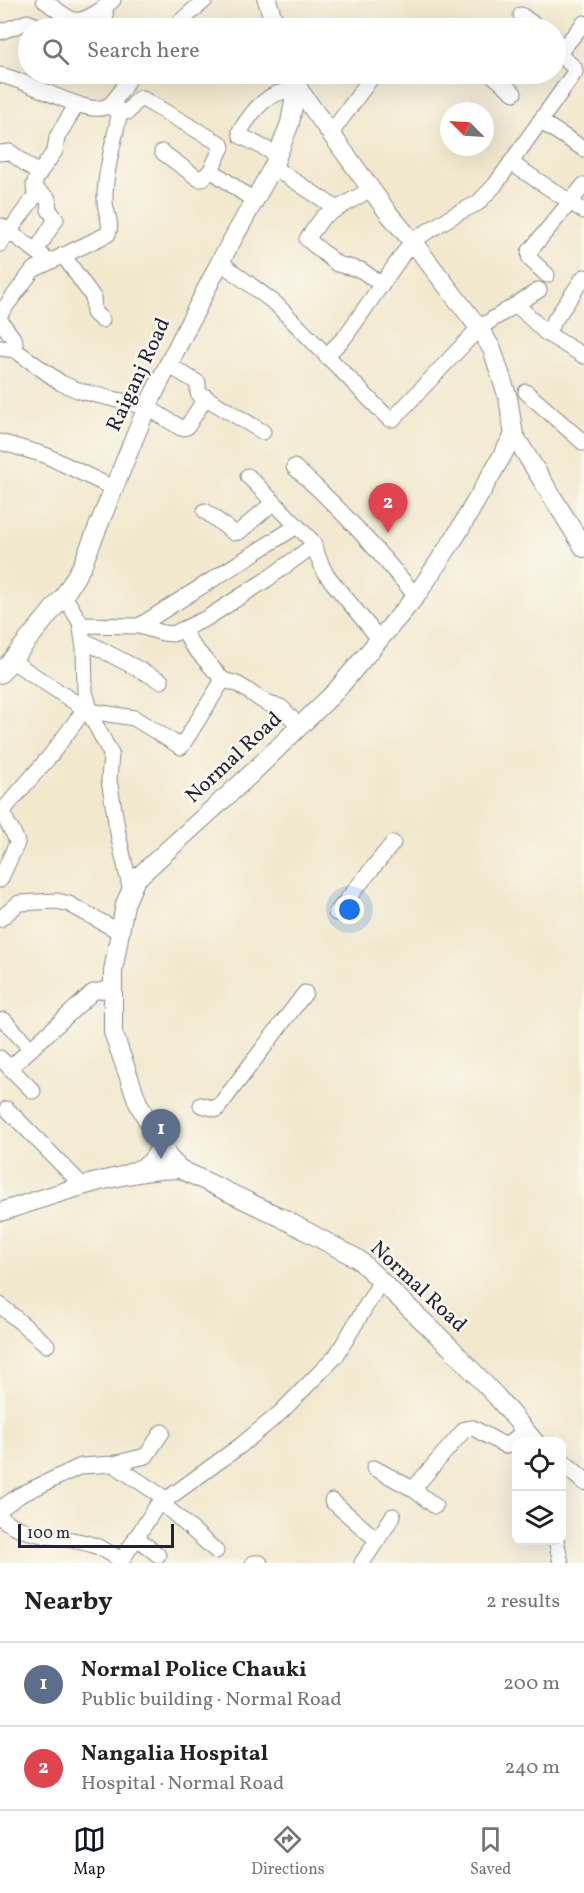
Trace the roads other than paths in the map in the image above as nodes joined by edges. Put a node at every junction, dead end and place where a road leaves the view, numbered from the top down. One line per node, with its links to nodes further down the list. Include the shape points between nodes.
1 (44, 0): 6 (street)
2 (205, 0): 8 (street)
3 (267, 0): 9 (main road)
4 (109, 4): 7 (street)
5 (521, 15): 10 (street)
6 (69, 18)
7 (85, 18)
8 (184, 18)
9 (273, 18)
10 (525, 18)
11 (584, 23): 14 (street)
12 (18, 25): 13 (street)
13 (0, 32)
14 (566, 39)
15 (566, 60): 25 (street, via 574,67)
16 (0, 75): 17 (street)
17 (18, 81)
18 (24, 84): 28 (street)
19 (125, 84): 29 (street, via 112,104)
20 (292, 84): 35 (street, via 260,104 240,131 241,136)
21 (295, 84): 35 (main road, Raiganj Road, via 290,123)
22 (296, 84): 31 (main road)
23 (367, 84): 31 (street)
24 (503, 84): 27 (street)
25 (566, 84)
26 (566, 84): 30 (street)
27 (514, 93)
28 (77, 104): 29 (street); 38 (street)
29 (113, 109): 37 (street, via 128,112 141,98 221,144 222,150); 47 (street, via 105,195 110,229 104,237)
30 (540, 121): 32 (street); 36 (street)
31 (332, 133): 40 (main road)
32 (584, 149)
33 (162, 152): 37 (street, via 199,179)
34 (0, 153): 38 (street, via 9,152)
35 (276, 161): 41 (main road, Raiganj Road); 43 (street)
36 (511, 163): 42 (street); 45 (street, via 478,203)
37 (211, 170): 41 (street)
38 (37, 181): 44 (street, via 35,196); 46 (street, via 56,219)
39 (584, 185): 42 (street)
40 (371, 189): 43 (street); 45 (main road)
41 (253, 200): 48 (main road, Raiganj Road)
42 (578, 207): 49 (street, via 529,252 530,259)
43 (336, 208): 51 (street, via 307,236 308,242 337,264 361,270)
44 (3, 234): 46 (street)
45 (412, 241): 51 (street); 57 (main road)
46 (36, 251): 47 (street)
47 (56, 258): 54 (street, via 33,270); 56 (street, via 93,297 94,314)
48 (220, 262): 60 (street, via 276,304); 62 (main road, Raiganj Road)
49 (547, 275)
50 (584, 277): 58 (street)
51 (382, 285): 60 (street, via 345,337)
52 (539, 290): 53 (street)
53 (517, 305): 57 (street); 58 (street)
54 (0, 314)
55 (0, 320): 59 (street, via 15,341)
56 (102, 320)
57 (479, 328): 60 (street, via 393,419 386,417); 67 (main road, via 492,349 508,398)
58 (546, 333): 61 (street)
59 (8, 349): 65 (street, via 80,391)
60 (326, 356)
61 (584, 356)
62 (167, 364): 64 (street, via 198,383 197,392); 65 (main road, Raiganj Road)
63 (526, 392): 69 (street)
64 (206, 397): 65 (street, via 184,429); 66 (street)
65 (147, 407): 72 (main road, Raiganj Road)
66 (263, 432)
67 (514, 435): 77 (main road); 79 (main road, Normal Road)
68 (0, 442): 72 (street, via 45,455)
69 (584, 443)
70 (294, 467): 79 (street, via 358,528)
71 (248, 476): 73 (street)
72 (113, 488): 78 (main road, Raiganj Road, via 82,566)
73 (274, 502): 74 (street, via 234,533); 75 (street)
74 (205, 511)
75 (297, 526): 76 (street); 80 (street)
76 (314, 545): 81 (street, via 207,618); 83 (street, via 325,573)
77 (584, 548)
78 (64, 596): 82 (street); 84 (main road, Raiganj Road)
79 (416, 596): 83 (main road, Normal Road)
80 (139, 626): 81 (street, via 172,634); 82 (street)
81 (184, 629): 85 (street, via 191,644)
82 (82, 632): 86 (street); 87 (street)
83 (380, 640): 88 (main road, Normal Road)
84 (4, 668): 87 (street)
85 (223, 680): 87 (street, via 181,747 134,718); 88 (street, via 241,686 270,706 281,706)
86 (161, 681)
87 (88, 708): 90 (street, via 5,808 5,821 17,843); 91 (street, via 111,754 109,780)
88 (300, 726): 91 (main road, Normal Road, via 136,879)
89 (393, 843): 92 (street)
90 (0, 880)
91 (131, 891): 94 (main road, Normal Road)
92 (336, 913)
93 (0, 919): 94 (street, via 19,903 57,901)
94 (120, 932): 95 (main road, Normal Road)
95 (113, 988): 98 (street, via 93,992); 103 (main road, Normal Road, via 113,1032 138,1103)
96 (305, 993): 101 (street, via 217,1109)
97 (4, 1020): 98 (street)
98 (32, 1049): 99 (street)
99 (5, 1063): 100 (street)
100 (33, 1091)
101 (201, 1105)
102 (7, 1109): 106 (street)
103 (161, 1145): 104 (main road, Normal Road); 105 (main road, via 146,1167)
104 (180, 1169): 105 (main road); 108 (main road, Normal Road, via 358,1259)
105 (124, 1175): 106 (main road)
106 (83, 1186): 107 (main road)
107 (0, 1212)
108 (381, 1281): 112 (main road, Normal Road, via 457,1354); 119 (street, via 336,1356 280,1413)
109 (0, 1305): 110 (street)
110 (46, 1345)
111 (162, 1432): 114 (street, via 146,1456)
112 (530, 1437)
113 (512, 1444): 118 (street, via 506,1446 473,1428 465,1429)
114 (113, 1464): 119 (street); 122 (street, via 81,1466)
115 (566, 1466): 117 (main road)
116 (374, 1468): 118 (street)
117 (584, 1481)
118 (413, 1489): 121 (street)
119 (163, 1501): 125 (street); 128 (street)
120 (332, 1501): 126 (street)
121 (435, 1506)
122 (0, 1509)
123 (393, 1516): 126 (street)
124 (0, 1517): 130 (street, via 15,1528 94,1545)
125 (136, 1537): 129 (street); 130 (street)
126 (377, 1540): 133 (street)
127 (557, 1545): 134 (street)
128 (216, 1551)
129 (158, 1555)
130 (121, 1562)
131 (253, 1563): 132 (street)
132 (260, 1563)
133 (362, 1563)
134 (561, 1563)

